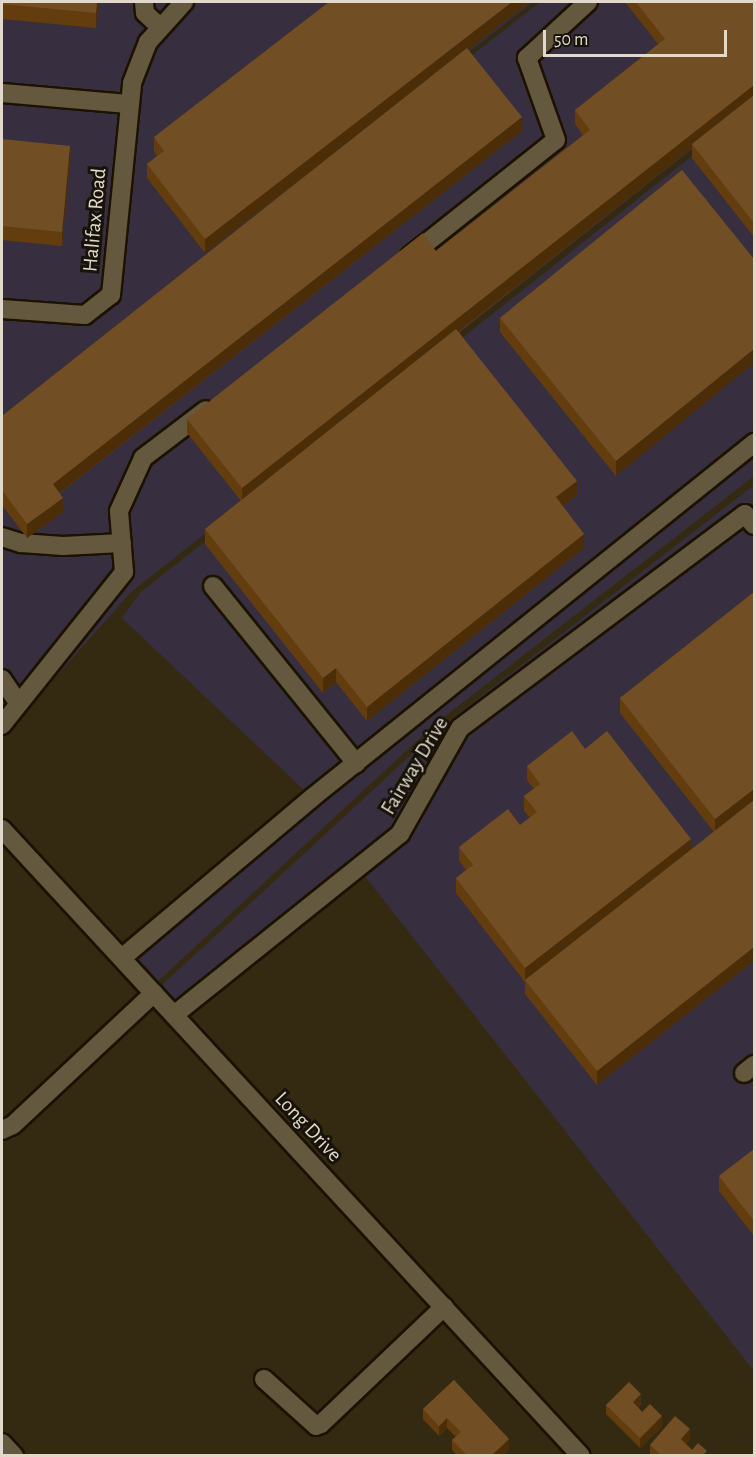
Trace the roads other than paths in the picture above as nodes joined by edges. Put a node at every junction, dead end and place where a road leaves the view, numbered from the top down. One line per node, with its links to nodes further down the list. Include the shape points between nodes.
1 (144, 2): 4 (street, via 145,13)
2 (184, 2): 4 (street, Halifax Road)
3 (588, 2): 7 (street, via 527,58 556,140)
4 (159, 26): 6 (street, Halifax Road, via 141,57)
5 (2, 93): 6 (street)
6 (128, 104): 8 (street, Halifax Road, via 111,295 85,315)
7 (395, 268)
8 (2, 309)
9 (218, 401): 13 (street, via 143,458 119,511)
10 (754, 443): 18 (street)
11 (751, 515): 22 (street, Fairway Drive, via 460,728 400,834)
12 (2, 537): 13 (street, via 21,543 63,546)
13 (122, 543): 16 (street, via 124,572)
14 (213, 586): 18 (street)
15 (2, 679): 16 (street)
16 (18, 704): 17 (street)
17 (2, 724)
18 (356, 763): 20 (street)
19 (2, 829): 20 (street, Long Drive)
20 (123, 957): 21 (street, Long Drive)
21 (154, 993): 22 (street, Long Drive); 23 (street, via 13,1125)
22 (174, 1015): 24 (street, Long Drive)
23 (2, 1130)
24 (444, 1307): 25 (street, via 321,1424 316,1426); 28 (street, Long Drive)
25 (264, 1379)
26 (2, 1443): 27 (street)
27 (14, 1455)
28 (581, 1455)

